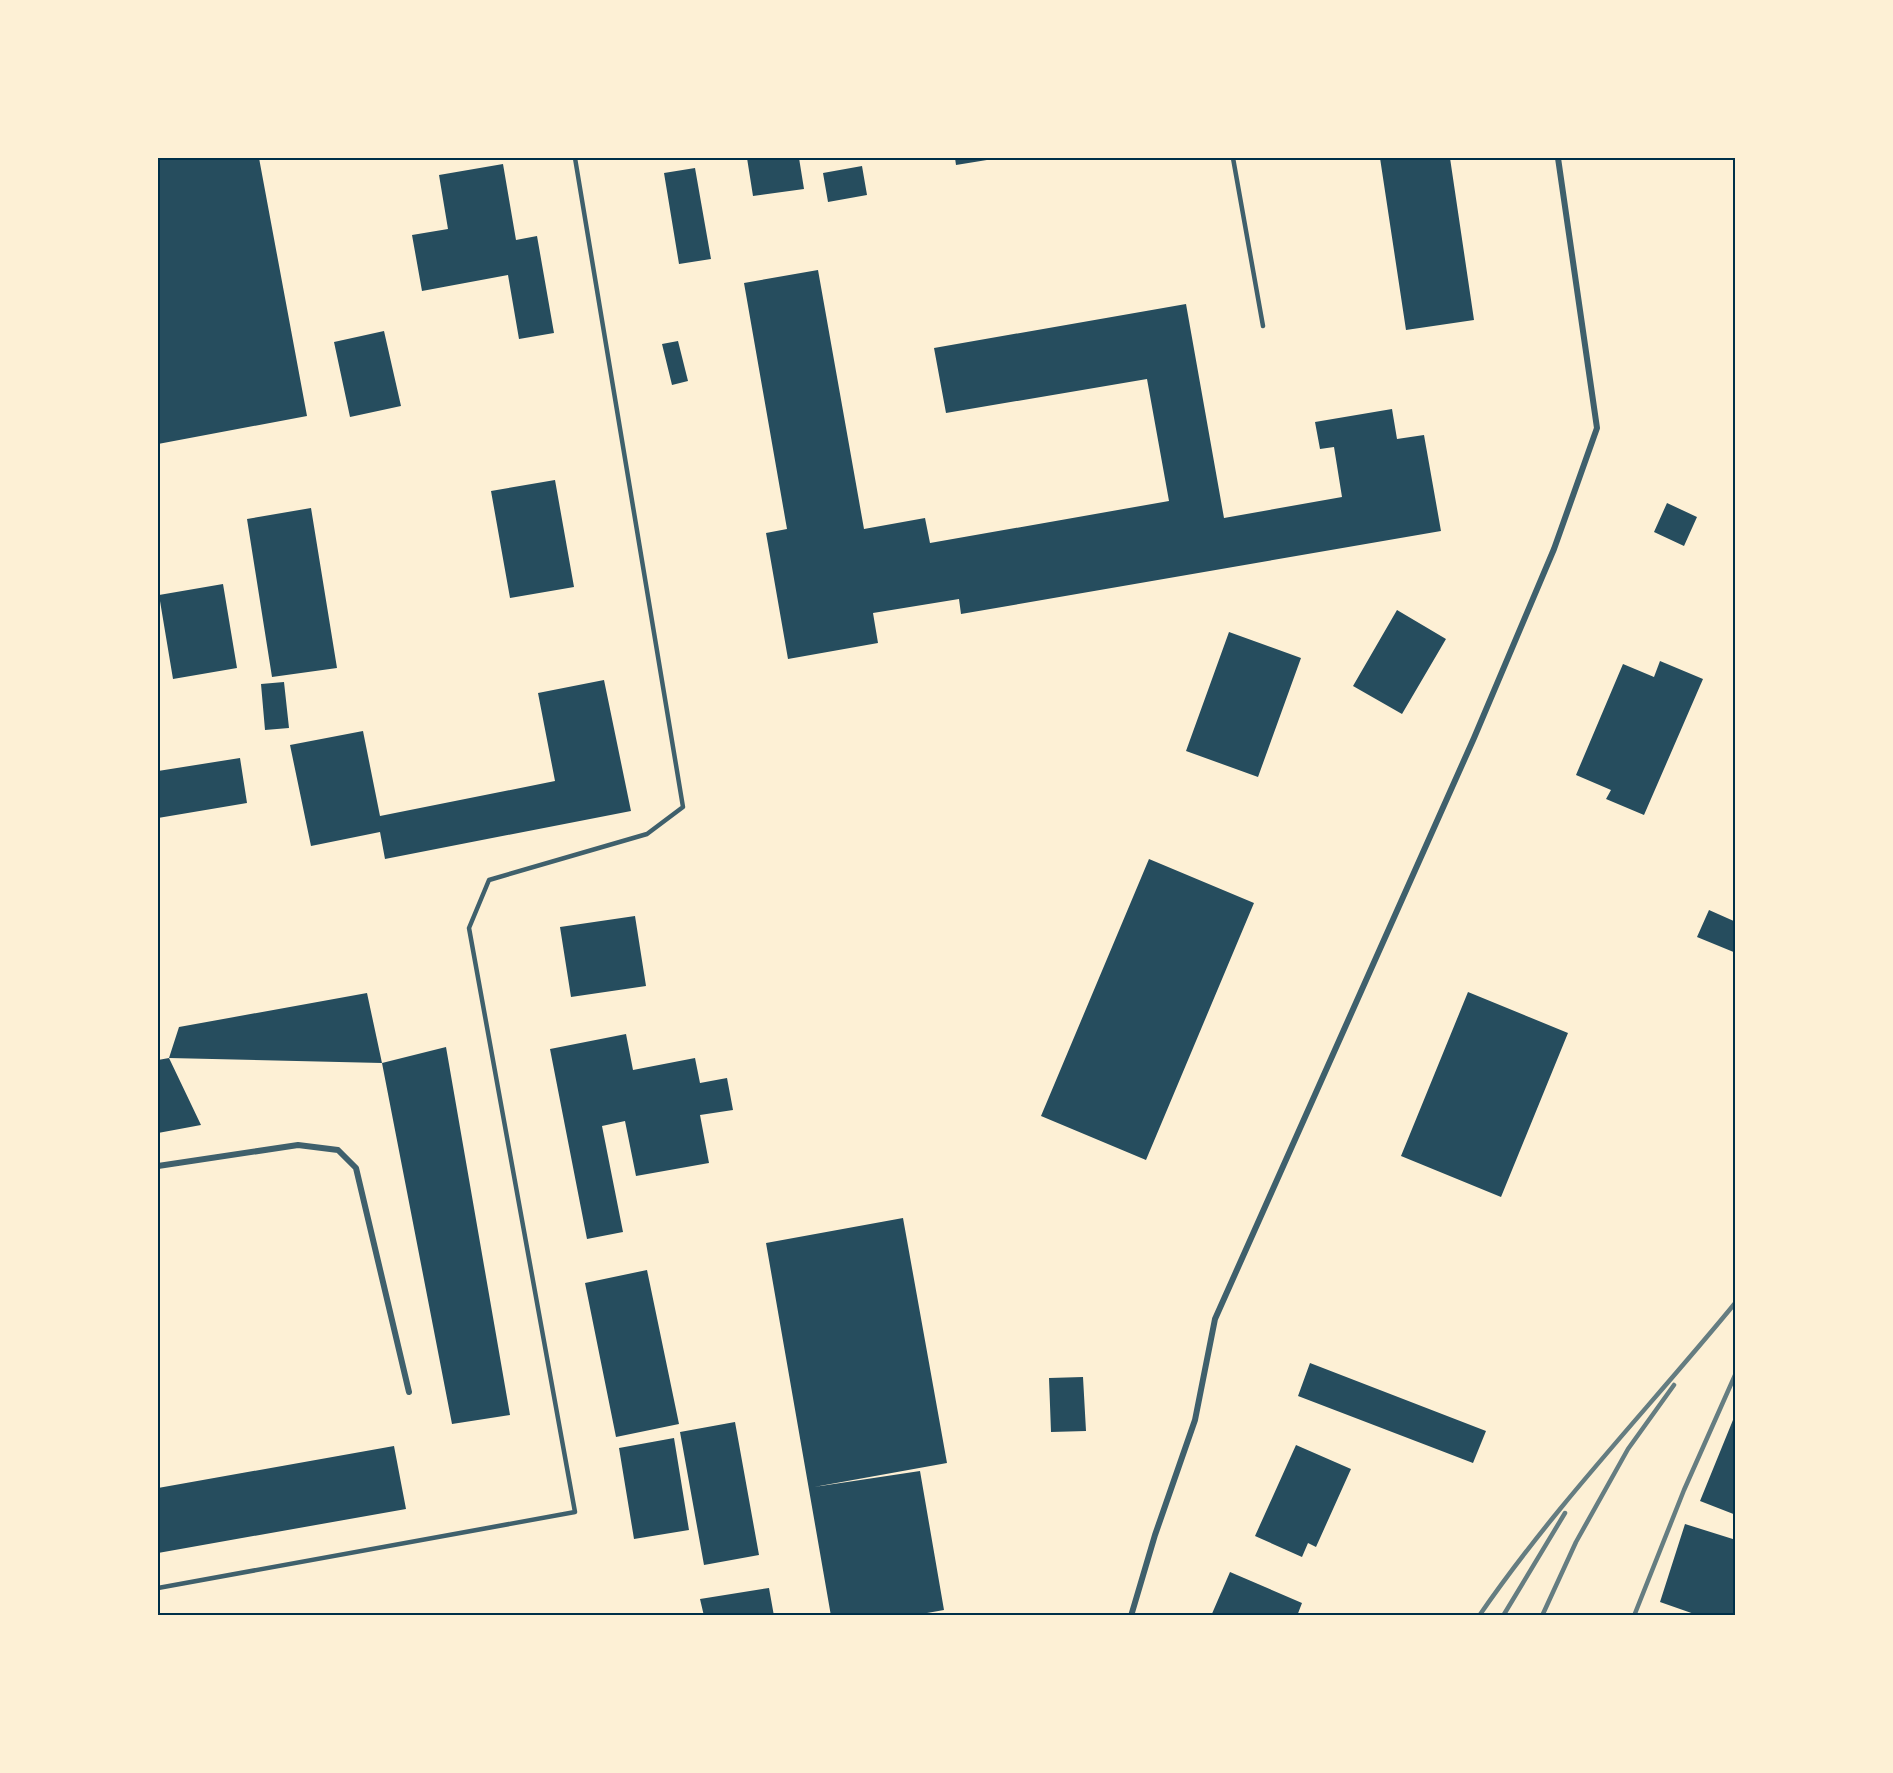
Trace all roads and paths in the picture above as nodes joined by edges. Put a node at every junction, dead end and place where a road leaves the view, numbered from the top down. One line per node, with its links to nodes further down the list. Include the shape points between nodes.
1 (575, 158): 7 (lane, via 683,807 647,834 489,879 469,928 575,1512)
2 (1233, 158): 4 (lane)
3 (1558, 158): 8 (street, via 1597,429 1554,549 1474,738 1215,1319 1195,1420)
4 (1263, 326)
5 (158, 1166): 6 (street, via 298,1144 338,1150 356,1168)
6 (409, 1392)
7 (158, 1588)
8 (1131, 1616)

